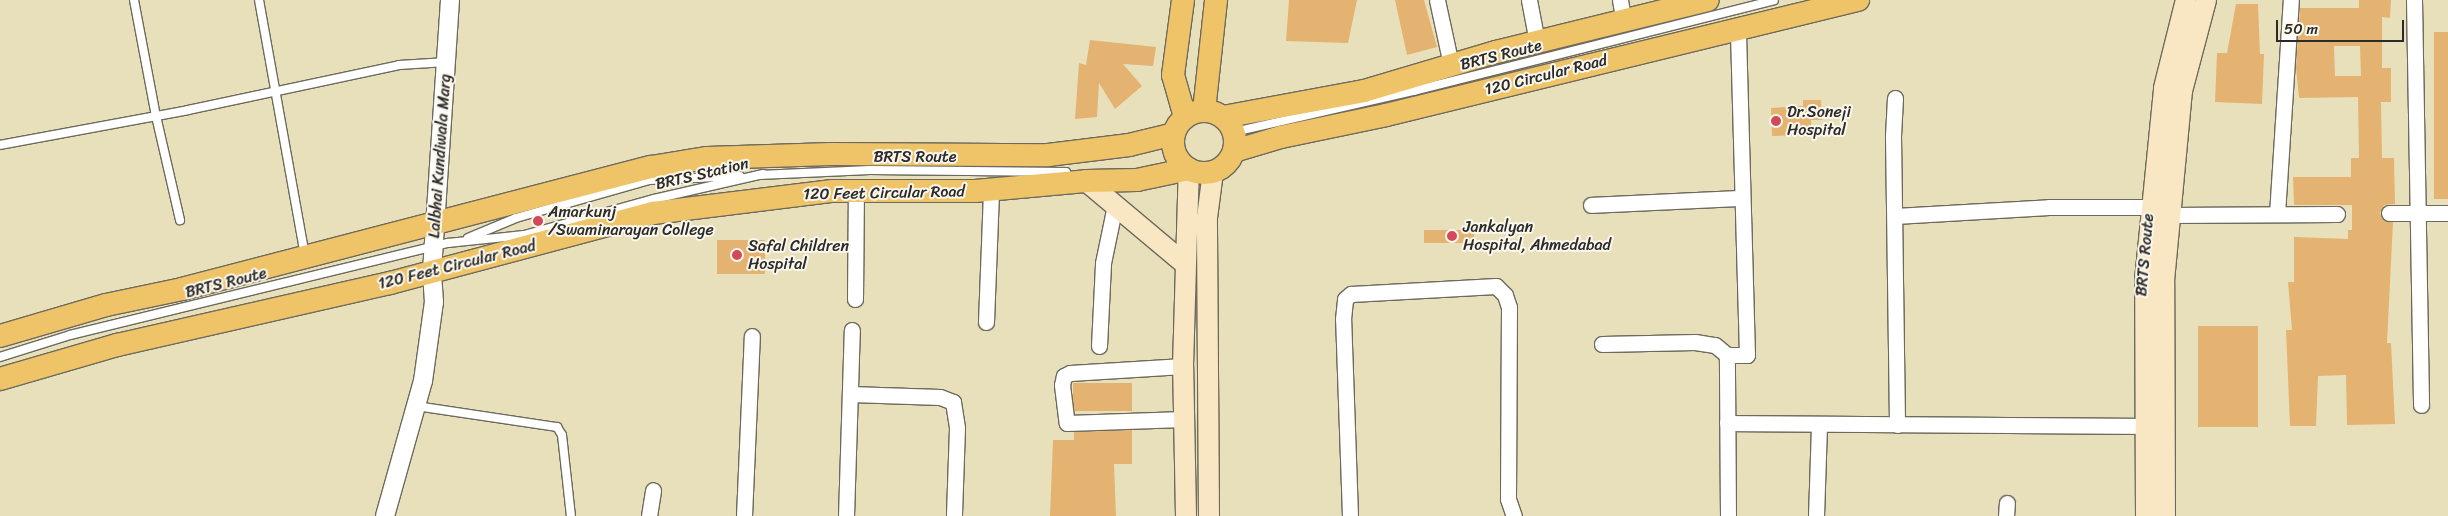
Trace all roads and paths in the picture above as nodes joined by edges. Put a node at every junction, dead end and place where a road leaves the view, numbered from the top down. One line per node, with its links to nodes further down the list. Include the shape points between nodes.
1 (134, 0): 23 (lane)
2 (259, 0): 21 (lane)
3 (450, 0): 19 (street, Lalbhai Kundiwala Marg)
4 (1183, 0): 24 (main road, via 1173,75)
5 (1216, 0): 24 (main road)
6 (1437, 0): 20 (street)
7 (1529, 0): 18 (street)
8 (1708, 0): 16 (main road, 120 Circular Road)
9 (1774, 0): 24 (lane, BRTS Route, via 1413,91)
10 (1858, 0): 17 (main road, 120 Circular Road)
11 (2186, 0): 35 (main road, via 2164,88)
12 (2197, 0): 83 (lane, BRTS Route, via 2174,92 2155,293)
13 (2206, 0): 41 (main road, via 2182,91)
14 (2291, 0): 38 (street)
15 (2414, 0): 40 (street)
16 (1622, 11): 18 (main road, 120 Circular Road)
17 (1738, 28): 24 (main road, 120 Circular Road, via 1386,115 1282,137); 32 (street)
18 (1537, 42): 20 (main road, 120 Circular Road)
19 (448, 62): 21 (lane, via 400,64); 44 (street, Lalbhai Kundiwala Marg)
20 (1451, 65): 24 (main road, 120 Circular Road, via 1364,91)
21 (275, 89): 23 (lane); 47 (lane)
22 (1895, 98): 42 (street)
23 (156, 116): 25 (lane); 43 (lane)
24 (1209, 127): 26 (main road, via 1175,154); 27 (main road, via 1226,164); 44 (main road, via 1129,145 1048,155 830,154 707,158 651,167)
25 (0, 145)
26 (1188, 169): 27 (main road, 120 Feet Circular Road); 29 (main road, 120 Feet Circular Road, via 1137,180); 48 (main road)
27 (1213, 172): 77 (main road, via 1207,227)
28 (763, 174): 29 (lane, BRTS Route, via 870,170); 45 (lane, BRTS Station, via 654,199 524,235); 45 (lane, BRTS Station, via 649,180 516,218)
29 (1076, 176): 30 (main road, 120 Feet Circular Road); 33 (main road)
30 (991, 190): 31 (main road, 120 Feet Circular Road); 51 (street)
31 (856, 192): 49 (main road, 120 Feet Circular Road, via 744,200 653,213); 50 (street)
32 (1742, 198): 34 (street); 57 (street, via 1747,355)
33 (1115, 205): 48 (main road); 56 (street, via 1103,263)
34 (1590, 205)
35 (2151, 207): 42 (street, via 2049,207); 68 (main road, via 2145,280)
36 (2388, 213): 40 (street)
37 (2448, 213): 40 (street)
38 (2277, 214): 39 (street); 41 (street)
39 (2337, 214)
40 (2418, 214): 62 (street)
41 (2169, 215): 84 (main road, via 2164,281)
42 (1896, 216): 67 (street)
43 (180, 220)
44 (435, 223): 46 (street, Lalbhai Kundiwala Marg); 47 (main road)
45 (459, 241): 46 (lane, BRTS Route)
46 (433, 247): 49 (street, Lalbhai Kundiwala Marg); 58 (lane, BRTS Route, via 70,334)
47 (305, 257): 53 (main road, via 106,305)
48 (1185, 264): 59 (main road)
49 (432, 272): 60 (main road, 120 Feet Circular Road, via 168,332); 63 (street, Lalbhai Kundiwala Marg, via 434,302 423,381)
50 (855, 300)
51 (986, 322)
52 (852, 330): 61 (street)
53 (0, 336)
54 (752, 336): 73 (street)
55 (1602, 344): 57 (street, via 1695,342 1715,345)
56 (1098, 346)
57 (1727, 355): 65 (street)
58 (0, 358)
59 (1182, 366): 64 (main road); 64 (street, via 1070,373 1064,376 1062,385 1067,423)
60 (0, 379)
61 (850, 394): 74 (street); 75 (street, via 940,397 953,402 957,428)
62 (2421, 405)
63 (416, 406): 70 (street, Lalbhai Kundiwala Marg); 71 (lane, via 557,427 562,435)
64 (1184, 419): 76 (main road)
65 (1727, 423): 66 (street); 80 (street)
66 (1819, 425): 67 (street); 81 (street)
67 (1897, 425): 68 (street)
68 (2145, 426): 82 (main road)
69 (652, 490): 72 (street)
70 (386, 516)
71 (571, 516)
72 (649, 516)
73 (744, 516)
74 (846, 516)
75 (954, 516)
76 (1186, 516)
77 (1208, 516)
78 (1350, 516): 79 (street, via 1345,299 1351,294 1496,286 1506,295 1509,306 1508,499)
79 (1514, 516)
80 (1728, 516)
81 (1816, 516)
82 (2146, 516)
83 (2157, 516)
84 (2166, 516)

